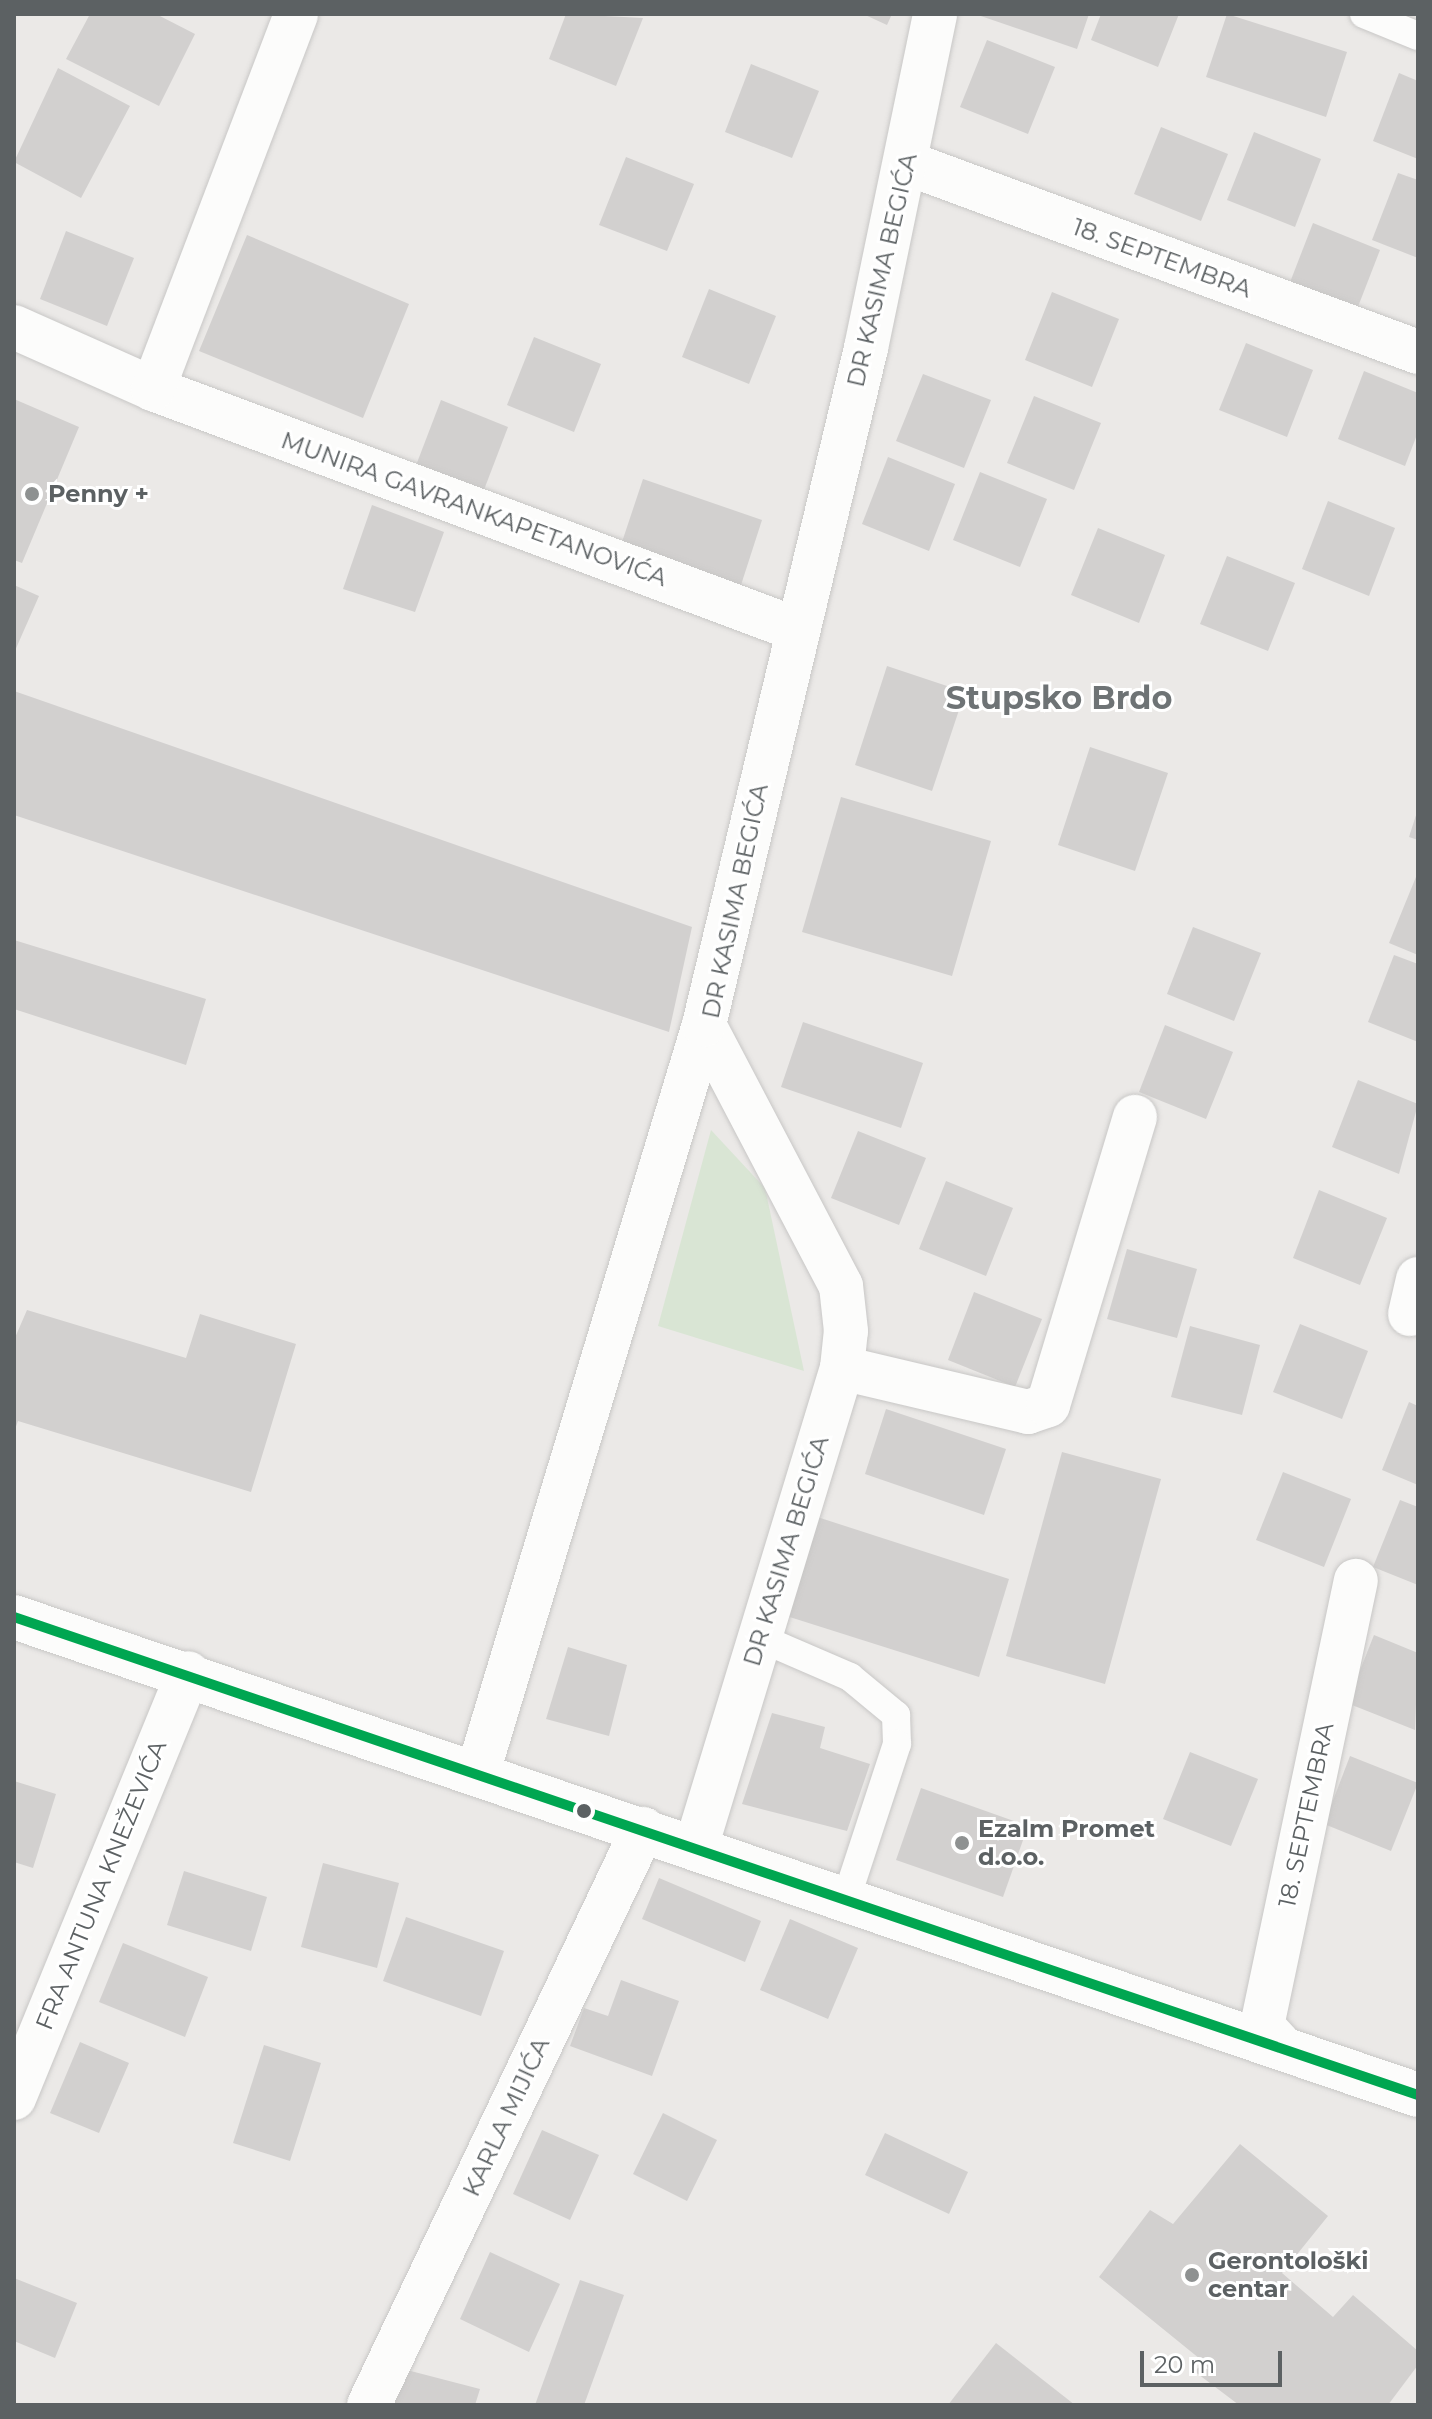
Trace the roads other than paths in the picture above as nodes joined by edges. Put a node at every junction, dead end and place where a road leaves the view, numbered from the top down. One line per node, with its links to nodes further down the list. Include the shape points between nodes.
1 (296, 14): 8 (street)
2 (935, 14): 5 (street, DR KASIMA BEGIĆA)
3 (1364, 14): 4 (lane)
4 (1418, 36)
5 (907, 163): 7 (street, 18. SEPTEMBRA); 9 (street, DR KASIMA BEGIĆA)
6 (14, 327): 8 (street, MUNIRA GAVRANKAPETANOVIĆA)
7 (1418, 352)
8 (153, 389): 9 (street, MUNIRA GAVRANKAPETANOVIĆA)
9 (796, 629): 10 (street, DR KASIMA BEGIĆA)
10 (704, 1025): 12 (street, DR KASIMA BEGIĆA, via 841,1286); 17 (street)
11 (1135, 1117): 12 (street, via 1048,1405 1028,1412)
12 (842, 1368): 15 (street, DR KASIMA BEGIĆA)
13 (1356, 1581): 21 (street, 18. SEPTEMBRA, via 1262,2026)
14 (14, 1617): 16 (street)
15 (760, 1638): 19 (street, DR KASIMA BEGIĆA); 20 (lane, via 850,1677 896,1715 897,1744)
16 (188, 1673): 17 (street); 23 (street, FRA ANTUNA KNEŽEVIĆA)
17 (478, 1772): 18 (street)
18 (643, 1829): 19 (street); 24 (street, KARLA MIJIĆA)
19 (696, 1847): 20 (street)
20 (847, 1896): 21 (street)
21 (1278, 2043): 22 (street)
22 (1418, 2095)
23 (14, 2098)
24 (369, 2405)

